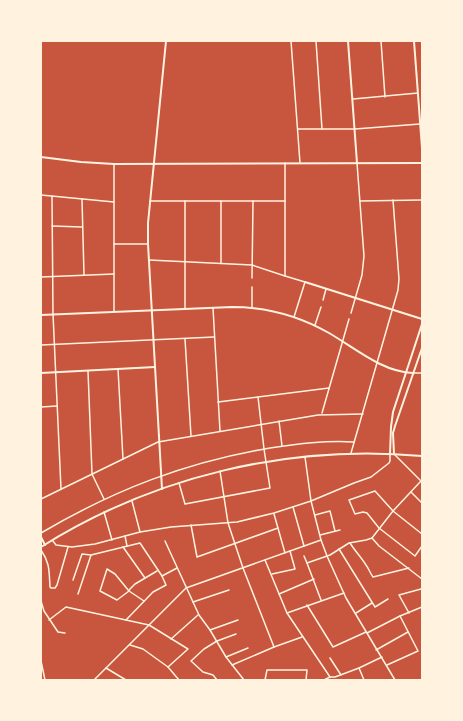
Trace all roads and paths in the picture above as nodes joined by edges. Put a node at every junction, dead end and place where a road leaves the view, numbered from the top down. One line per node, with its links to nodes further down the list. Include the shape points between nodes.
1 (166, 41): 18 (street)
2 (291, 41): 12 (street)
3 (316, 41): 14 (street)
4 (348, 41): 10 (street)
5 (381, 41): 9 (street)
6 (414, 41): 7 (street)
7 (418, 93): 8 (street); 9 (street); 11 (street)
8 (422, 93)
9 (385, 97): 10 (street)
10 (352, 99): 13 (street)
11 (420, 124): 13 (street); 15 (street)
12 (298, 129): 14 (street); 20 (street)
13 (355, 129): 14 (street); 21 (street)
14 (322, 130)
15 (422, 148)
16 (41, 157): 22 (street)
17 (422, 162): 21 (street)
18 (154, 163): 19 (street); 22 (street); 29 (street)
19 (285, 163): 20 (street); 32 (street)
20 (300, 163): 21 (street)
21 (357, 163): 33 (street)
22 (114, 164): 34 (street)
23 (41, 194): 24 (street)
24 (52, 196): 25 (street); 35 (street)
25 (82, 199): 34 (street); 36 (street)
26 (252, 200): 31 (street); 32 (street); 42 (street)
27 (393, 200): 28 (street); 33 (street); 58 (street, via 399,279)
28 (422, 200)
29 (150, 201): 30 (street); 38 (street)
30 (185, 201): 31 (street); 40 (street)
31 (221, 201): 41 (street)
32 (285, 201): 46 (street)
33 (360, 201): 52 (street, via 364,262)
34 (114, 202): 37 (street)
35 (52, 226): 36 (street); 45 (street)
36 (83, 227): 44 (street)
37 (114, 244): 38 (street); 43 (street)
38 (148, 244): 39 (street)
39 (148, 260): 40 (street); 59 (street)
40 (185, 262): 41 (street); 57 (street)
41 (221, 263): 42 (street)
42 (252, 265): 46 (street); 48 (street)
43 (114, 274): 44 (street); 60 (street)
44 (84, 275): 45 (street)
45 (53, 276): 47 (street); 62 (street)
46 (285, 276): 49 (street)
47 (41, 277)
48 (252, 278)
49 (305, 282): 51 (street); 64 (street)
50 (252, 287): 56 (street)
51 (326, 288): 52 (street); 53 (street)
52 (355, 298): 58 (street); 61 (street)
53 (323, 300)
54 (321, 307): 68 (street)
55 (213, 308): 56 (street); 57 (street); 69 (street)
56 (252, 308): 64 (street)
57 (185, 309): 59 (street)
58 (393, 310): 66 (street); 76 (street)
59 (152, 311): 60 (street); 71 (street)
60 (114, 312): 62 (street)
61 (351, 313)
62 (53, 314): 63 (street); 73 (street)
63 (41, 315)
64 (294, 317): 68 (street)
65 (349, 319): 72 (street)
66 (422, 319)
67 (422, 324): 82 (street)
68 (315, 325): 72 (street)
69 (214, 337): 70 (street); 87 (street)
70 (185, 339): 71 (street); 95 (street)
71 (153, 340): 73 (street); 77 (street)
72 (343, 341): 76 (street); 85 (street)
73 (54, 344): 74 (street); 81 (street)
74 (41, 345)
75 (422, 348): 84 (street)
76 (377, 363): 82 (street); 91 (street)
77 (155, 367): 78 (street); 96 (street)
78 (118, 369): 79 (street); 105 (street)
79 (88, 371): 81 (street); 108 (street)
80 (41, 373): 81 (street)
81 (56, 373): 88 (street)
82 (405, 373): 84 (street); 101 (street, via 393,412)
83 (422, 373): 84 (street)
84 (413, 374): 102 (street, via 395,426)
85 (329, 388): 86 (street); 90 (street)
86 (258, 397): 87 (street); 93 (street)
87 (218, 402): 94 (street)
88 (57, 406): 89 (street); 112 (street)
89 (41, 407)
90 (322, 414): 91 (street); 92 (street)
91 (363, 414): 97 (street)
92 (279, 421): 93 (street); 98 (street)
93 (261, 424): 94 (street); 99 (street)
94 (220, 431): 95 (street)
95 (191, 436): 96 (street)
96 (158, 442): 105 (street); 109 (street)
97 (354, 442): 98 (street); 100 (street)
98 (282, 446): 99 (street)
99 (264, 449): 106 (street); 109 (street)
100 (351, 453): 101 (street); 103 (street)
101 (390, 454): 102 (street); 119 (street, via 389,463 371,477)
102 (394, 454): 104 (street); 110 (street)
103 (305, 456): 106 (street); 119 (street)
104 (422, 456)
105 (124, 458): 108 (street)
106 (266, 461): 107 (street); 115 (street, via 270,488)
107 (220, 471): 111 (street); 115 (street)
108 (92, 474): 112 (street); 117 (street)
109 (161, 476): 113 (street); 117 (street)
110 (421, 481): 114 (street)
111 (179, 483): 113 (street); 115 (street, via 185,504)
112 (61, 489): 116 (street)
113 (162, 489): 118 (street)
114 (411, 492): 120 (street); 122 (street)
115 (224, 496): 126 (street)
116 (41, 499)
117 (104, 499): 133 (street)
118 (132, 500): 123 (street); 132 (street)
119 (311, 501): 121 (street); 125 (street)
120 (422, 503)
121 (292, 507): 124 (street); 147 (street)
122 (393, 511): 129 (street); 129 (street, via 375,491 349,500 355,514 368,513); 134 (street)
123 (104, 512): 139 (street); 141 (street)
124 (274, 513): 126 (street); 128 (street)
125 (314, 515): 131 (street, via 330,511); 135 (street)
126 (228, 523): 127 (street); 144 (street)
127 (191, 525): 132 (street); 144 (street, via 197,557)
128 (278, 528): 144 (street); 154 (street)
129 (379, 528): 138 (street); 148 (street, via 415,556)
130 (340, 530): 131 (street)
131 (335, 531): 135 (street)
132 (140, 532): 136 (street)
133 (41, 533)
134 (422, 534)
135 (320, 535): 140 (street)
136 (124, 536): 139 (street); 146 (street)
137 (41, 537): 145 (street)
138 (372, 538): 143 (street); 162 (street)
139 (112, 540): 149 (street)
140 (321, 540): 147 (street); 157 (street)
141 (52, 541): 145 (street); 149 (street)
142 (165, 541): 160 (street)
143 (349, 543): 152 (street); 162 (street, via 373,577)
144 (235, 544): 161 (street)
145 (45, 545): 151 (street)
146 (127, 546): 150 (street); 163 (street, via 140,543)
147 (304, 546): 153 (street)
148 (422, 546)
149 (68, 547): 151 (street, via 55,588 50,587 48,564)
150 (123, 547): 155 (street); 166 (street)
151 (41, 549)
152 (339, 549): 157 (street); 182 (street)
153 (290, 551): 154 (street); 164 (street, via 295,569)
154 (285, 552): 158 (street)
155 (91, 555): 168 (street, via 82,554); 175 (street)
156 (304, 556): 159 (street)
157 (327, 556): 159 (street); 174 (street)
158 (265, 560): 161 (street); 164 (street)
159 (308, 562): 169 (street)
160 (177, 568): 165 (street); 170 (street)
161 (243, 568): 170 (street); 203 (street)
162 (409, 568): 167 (street)
163 (157, 571): 165 (street); 166 (street)
164 (271, 574): 176 (street)
165 (162, 576): 180 (street, via 166,585)
166 (144, 578): 173 (street)
167 (422, 579)
168 (73, 580)
169 (314, 580): 176 (street); 178 (street)
170 (186, 588): 181 (street); 193 (street)
171 (229, 590): 181 (street)
172 (422, 590): 187 (street, via 399,595)
173 (129, 591): 173 (street, via 115,574 107,569 100,591 117,600); 180 (street)
174 (344, 593): 178 (street); 186 (street)
175 (78, 594)
176 (279, 594): 185 (street)
177 (388, 599): 182 (street, via 375,606)
178 (321, 600): 183 (street)
179 (41, 601): 190 (street)
180 (144, 601): 191 (street)
181 (193, 602): 188 (street)
182 (372, 603): 186 (street)
183 (307, 606): 185 (street); 195 (street, via 333,647)
184 (422, 608): 187 (street)
185 (287, 613): 199 (street)
186 (356, 613): 195 (street)
187 (409, 613): 189 (street)
188 (199, 615): 194 (street); 200 (street)
189 (400, 616): 195 (street); 196 (street)
190 (49, 620): 191 (street, via 66,607); 197 (street, via 58,632)
191 (126, 620): 193 (street)
192 (238, 620): 194 (street)
193 (149, 626): 200 (street); 202 (street)
194 (210, 630): 201 (street)
195 (366, 632): 205 (street)
196 (408, 632): 205 (street); 212 (street, via 418,651)
197 (65, 633)
198 (236, 634): 201 (street)
199 (303, 636): 203 (street); 217 (street)
200 (171, 639): 213 (street, via 188,649)
201 (217, 642): 206 (street); 224 (street, via 204,649 191,662)
202 (130, 645): 213 (street, via 143,649); 214 (street)
203 (274, 646): 211 (street)
204 (248, 648): 206 (street)
205 (376, 650): 207 (street)
206 (226, 657): 211 (street)
207 (382, 657): 212 (street); 215 (street)
208 (330, 658): 216 (street)
209 (41, 661): 210 (street)
210 (41, 664): 219 (street)
211 (232, 665): 225 (street)
212 (387, 666): 230 (street)
213 (168, 667): 218 (street)
214 (106, 668): 220 (street); 221 (street)
215 (359, 668): 216 (street); 229 (street)
216 (341, 674): 217 (street)
217 (330, 677): 228 (street)
218 (177, 678): 222 (street); 223 (street)
219 (45, 680)
220 (94, 680)
221 (126, 680)
222 (175, 680)
223 (179, 680)
224 (217, 680)
225 (244, 680)
226 (265, 680): 227 (street, via 267,670 307,670)
227 (306, 680)
228 (324, 680)
229 (364, 680)
230 (395, 680)

